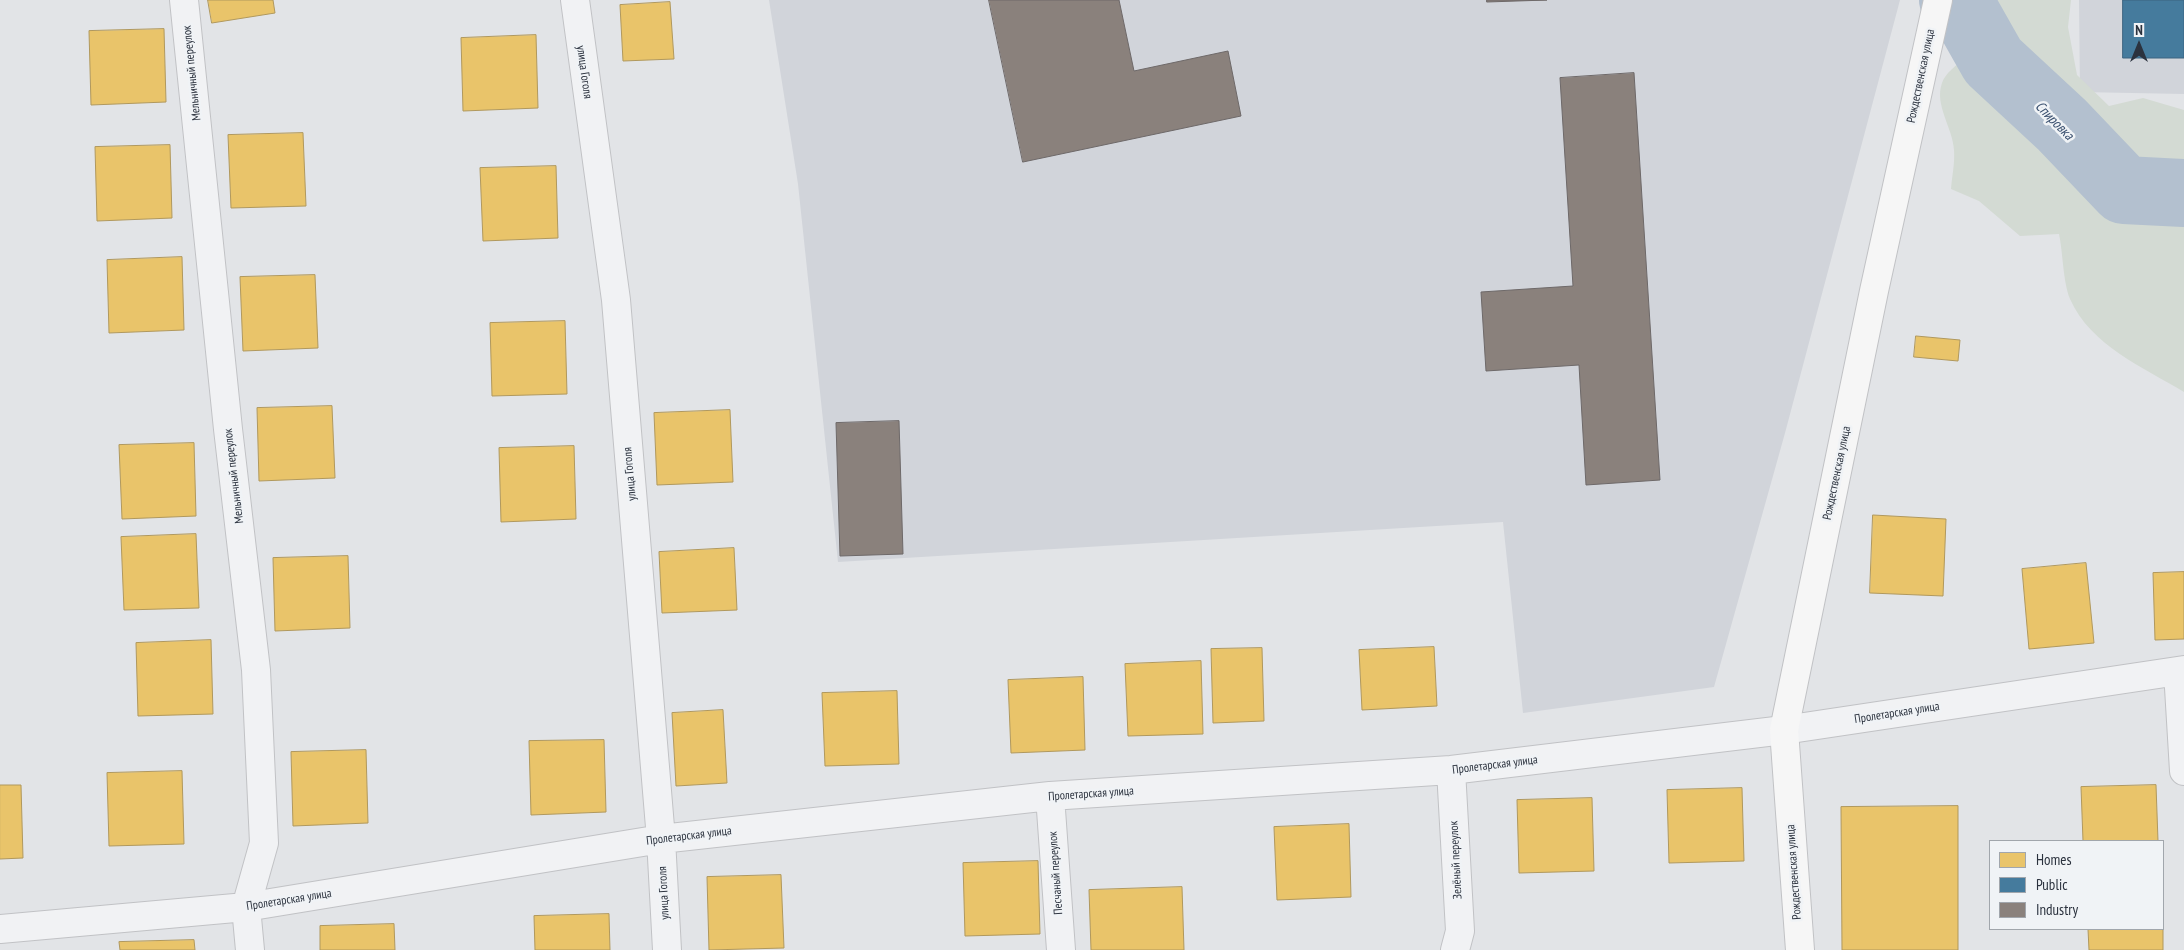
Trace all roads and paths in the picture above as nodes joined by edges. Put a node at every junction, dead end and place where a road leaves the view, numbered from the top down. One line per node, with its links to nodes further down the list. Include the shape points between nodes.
1 (184, 0): 10 (street, Мельничный переулок, via 256,670 264,843)
2 (575, 0): 9 (street, улица Гоголя, via 616,300)
3 (1938, 0): 5 (main road, Рождественская улица, via 1874,291)
4 (2181, 671): 5 (street, Пролетарская улица); 7 (street)
5 (1784, 730): 6 (street, Пролетарская улица); 16 (main road, Рождественская улица)
6 (1451, 770): 8 (street, Пролетарская улица); 15 (street, Зелёный переулок, via 1460,931)
7 (2184, 771)
8 (1050, 796): 9 (street, Пролетарская улица); 14 (street, Песчаный переулок)
9 (661, 839): 10 (street, Пролетарская улица); 13 (street, улица Гоголя)
10 (246, 907): 11 (street, Пролетарская улица); 12 (street, Мельничный переулок)
11 (0, 929)
12 (250, 950)
13 (667, 950)
14 (1061, 950)
15 (1455, 950)
16 (1800, 950)

